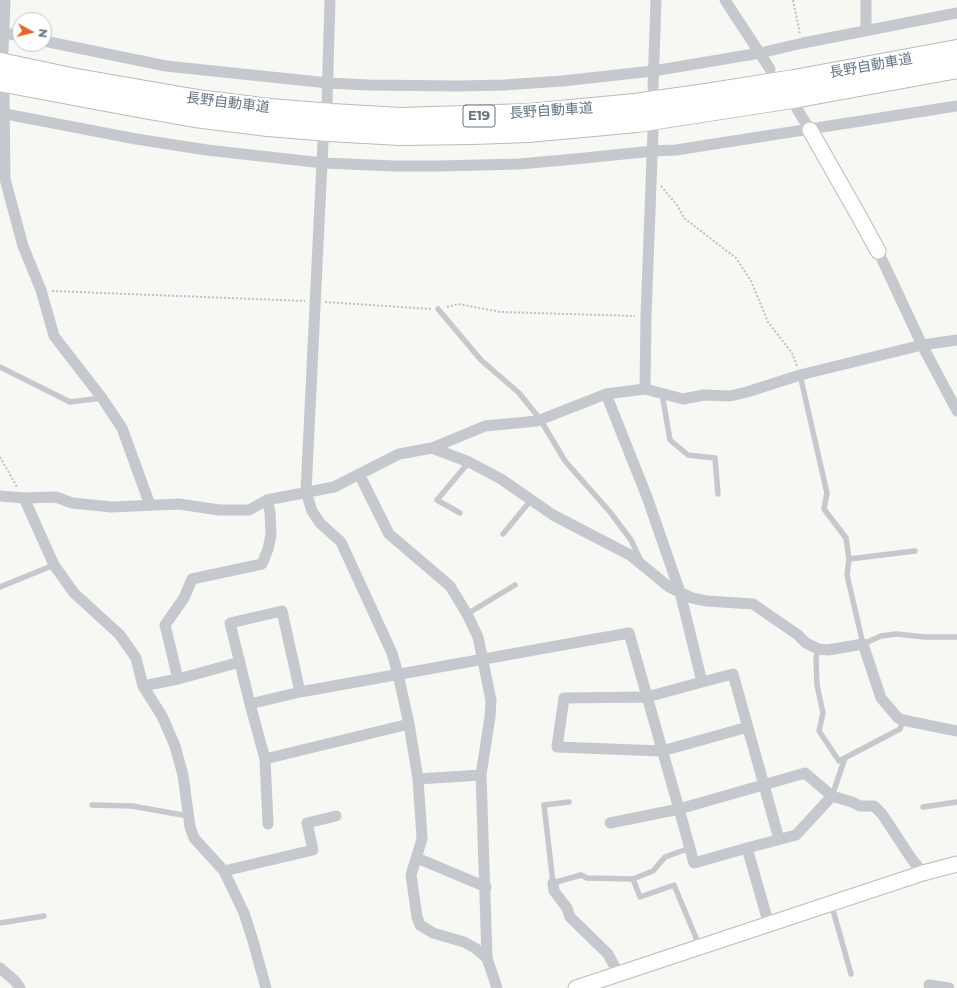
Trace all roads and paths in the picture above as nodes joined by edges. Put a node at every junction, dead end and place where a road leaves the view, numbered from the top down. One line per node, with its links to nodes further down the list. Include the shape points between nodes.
1 (5, 0): 9 (street)
2 (330, 0): 19 (street)
3 (656, 0): 18 (street)
4 (725, 0): 14 (street)
5 (793, 0): 12 (path)
6 (866, 0): 8 (street)
7 (957, 13): 8 (street)
8 (866, 30): 12 (street)
9 (2, 32): 10 (street); 15 (street)
10 (12, 34)
11 (52, 43): 19 (street, via 166,66)
12 (803, 43): 14 (street)
13 (957, 50): 15 (highway, 長野自動車道 / E19, via 794,80 635,104 528,114 401,118 198,100 70,78)
14 (760, 53): 17 (street); 18 (street)
15 (2, 58)
16 (957, 68): 20 (highway, 長野自動車道 / E19, via 798,97 637,122 543,131 473,134 400,135 268,126)
17 (770, 69)
18 (653, 71): 19 (street, via 504,85); 21 (street)
19 (328, 83): 22 (street)
20 (2, 88): 25 (street)
21 (653, 88)
22 (327, 103)
23 (957, 106): 26 (street)
24 (797, 109): 26 (street)
25 (2, 113): 30 (street, via 136,139); 33 (street, via 5,179 23,246)
26 (810, 130): 29 (street, via 676,150); 32 (street)
27 (653, 132): 29 (street)
28 (323, 142): 30 (street)
29 (653, 151): 30 (street, via 519,164 395,166); 31 (street)
30 (322, 163): 34 (street)
31 (652, 180): 36 (street); 40 (path, via 660,185 677,205 684,218 736,258 751,281 768,322 792,353)
32 (878, 251): 38 (street)
33 (40, 290): 34 (path); 44 (street, via 54,336)
34 (315, 302): 35 (path); 51 (street)
35 (438, 309): 36 (path, via 458,304 501,312); 46 (lane, via 481,360 519,393)
36 (646, 316): 41 (street)
37 (957, 340): 38 (street)
38 (922, 345): 40 (street); 45 (street)
39 (0, 367): 44 (lane, via 70,402)
40 (800, 374): 43 (street, via 730,396 683,399); 61 (lane, via 827,493 824,509 846,538)
41 (645, 389): 42 (street); 43 (street)
42 (606, 394): 46 (street); 66 (street)
43 (662, 394): 52 (lane, via 670,440 688,455 715,458)
44 (102, 398): 57 (street, via 122,428)
45 (957, 411)
46 (540, 420): 47 (street, via 485,426); 63 (lane, via 564,461 610,512 631,540)
47 (432, 448): 49 (street); 50 (street, via 399,454)
48 (0, 457): 54 (path)
49 (469, 462): 56 (street, via 501,479); 58 (lane, via 437,500)
50 (359, 474): 51 (street, via 334,487); 67 (street, via 389,534 450,586)
51 (306, 492): 55 (street); 73 (street, via 312,511 320,523 341,542 389,646)
52 (718, 494)
53 (0, 496): 54 (street)
54 (24, 498): 57 (street, via 56,497 72,503 112,507); 62 (street)
55 (267, 500): 57 (street, via 249,510 219,510 179,504); 74 (street, via 271,535 262,564 192,579 184,598 165,624)
56 (531, 500): 59 (lane); 63 (street, via 574,527 630,556)
57 (150, 505)
58 (460, 513)
59 (503, 534)
60 (916, 552): 61 (lane)
61 (849, 559): 69 (lane, via 847,575)
62 (54, 565): 65 (lane); 76 (street, via 74,593 120,635 136,658)
63 (643, 566): 66 (street, via 669,587)
64 (515, 585): 67 (lane)
65 (0, 587)
66 (680, 592): 70 (street, via 692,598 708,601 752,604); 75 (street)
67 (467, 614): 71 (street, via 478,637)
68 (957, 637): 69 (lane, via 896,634 881,636)
69 (863, 644): 70 (street, via 828,650); 80 (street, via 882,698 898,718)
70 (818, 649): 85 (lane, via 816,685 823,713 819,731 839,761)
71 (482, 658): 73 (street); 78 (street, via 629,634); 87 (street, via 491,700)
72 (240, 662): 74 (street); 77 (street, via 230,623 282,611); 79 (street)
73 (398, 674): 77 (street); 81 (street)
74 (178, 679): 76 (street)
75 (702, 682): 78 (street); 82 (street, via 733,674)
76 (143, 686): 96 (street, via 162,716 175,746 183,775)
77 (300, 692): 79 (street)
78 (647, 697): 84 (street); 84 (street, via 564,698 557,747)
79 (250, 704): 86 (street)
80 (904, 720): 83 (street); 85 (lane, via 900,729)
81 (409, 724): 86 (street); 88 (street)
82 (748, 727): 84 (street); 89 (street)
83 (957, 731)
84 (662, 751): 95 (street)
85 (845, 758): 90 (lane)
86 (264, 759): 99 (street)
87 (481, 775): 88 (street); 109 (street)
88 (418, 779): 103 (street, via 422,840)
89 (763, 784): 90 (street, via 805,773); 95 (street); 100 (street)
90 (832, 796): 100 (street, via 796,835); 106 (street, via 860,806 874,806)
91 (568, 802): 108 (lane, via 544,805)
92 (957, 802): 94 (lane)
93 (92, 805): 96 (lane, via 132,806)
94 (923, 807)
95 (679, 809): 98 (street); 101 (street)
96 (188, 816): 105 (street, via 194,838)
97 (336, 816): 105 (street, via 307,823 313,850)
98 (610, 823)
99 (268, 824)
100 (779, 839): 102 (street)
101 (690, 848): 102 (street, via 694,863); 107 (lane, via 665,857 653,871)
102 (747, 848): 113 (street)
103 (417, 858): 109 (street); 115 (street, via 411,875 420,924 433,933 464,942)
104 (957, 864): 106 (street)
105 (224, 870): 121 (street, via 244,913)
106 (923, 873): 110 (street)
107 (633, 879): 108 (lane, via 587,878 581,875); 114 (lane, via 640,897 674,885)
108 (553, 883): 117 (street, via 554,890 567,908 570,917 608,954)
109 (486, 887): 115 (street)
110 (831, 903): 113 (street); 118 (lane)
111 (44, 916): 112 (lane)
112 (0, 923)
113 (769, 924): 114 (street)
114 (700, 947): 117 (street)
115 (487, 958): 122 (street)
116 (0, 968): 120 (street)
117 (618, 973): 123 (street)
118 (850, 974)
119 (929, 985): 124 (street)
120 (20, 988)
121 (266, 988)
122 (497, 988)
123 (576, 988)
124 (948, 988)

